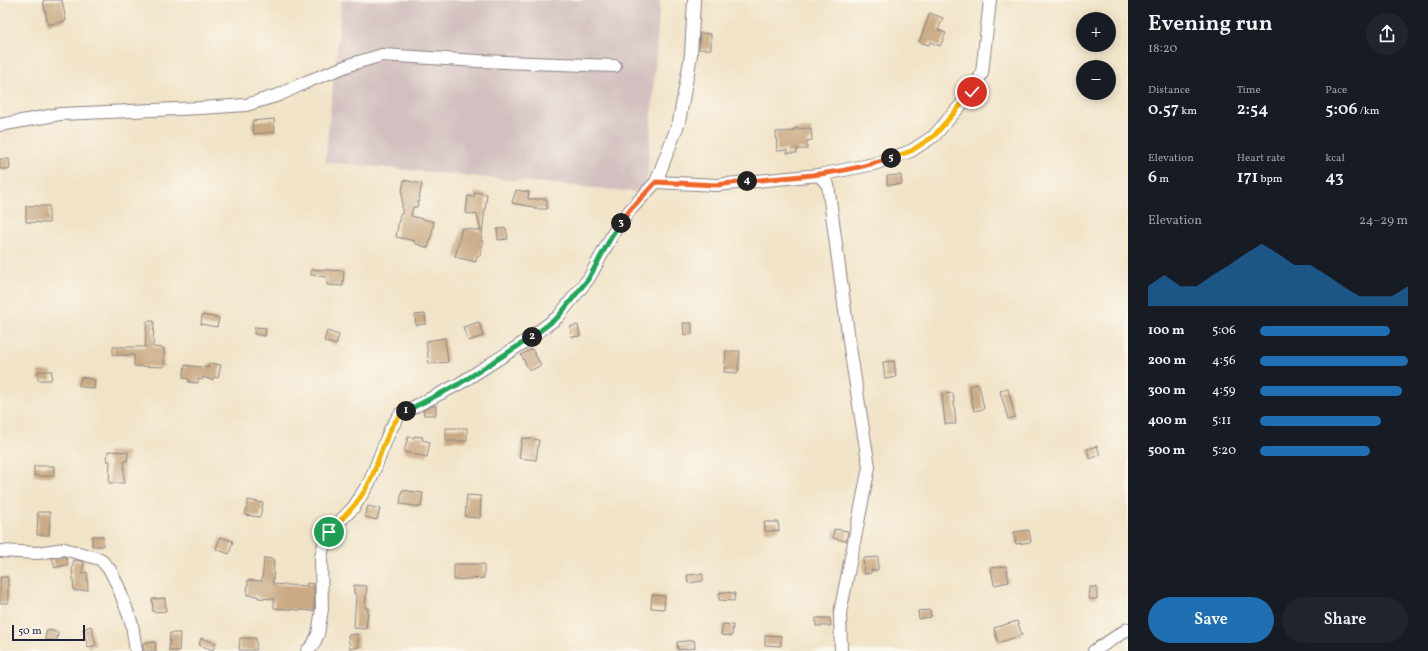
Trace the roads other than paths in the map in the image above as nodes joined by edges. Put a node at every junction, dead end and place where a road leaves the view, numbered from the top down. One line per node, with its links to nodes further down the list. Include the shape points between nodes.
1 (694, 0): 6 (street, via 691,56 679,122)
2 (990, 0): 5 (street, via 982,74 972,92 934,136 911,151 874,164)
3 (615, 66): 4 (street, via 382,55 306,82 280,96 246,105 60,114)
4 (0, 125)
5 (819, 175): 6 (street, via 717,185); 11 (street, via 828,185 868,466 840,613)
6 (656, 182): 10 (street, via 614,232 589,278 558,317 459,384 400,414 390,430 370,481 354,507 329,532 325,540 321,557 322,609 318,634)
7 (0, 550): 9 (street, via 38,553 64,549 100,559 110,570 118,586 132,624)
8 (1128, 629): 12 (street)
9 (136, 651)
10 (307, 651)
11 (841, 651)
12 (1094, 651)

